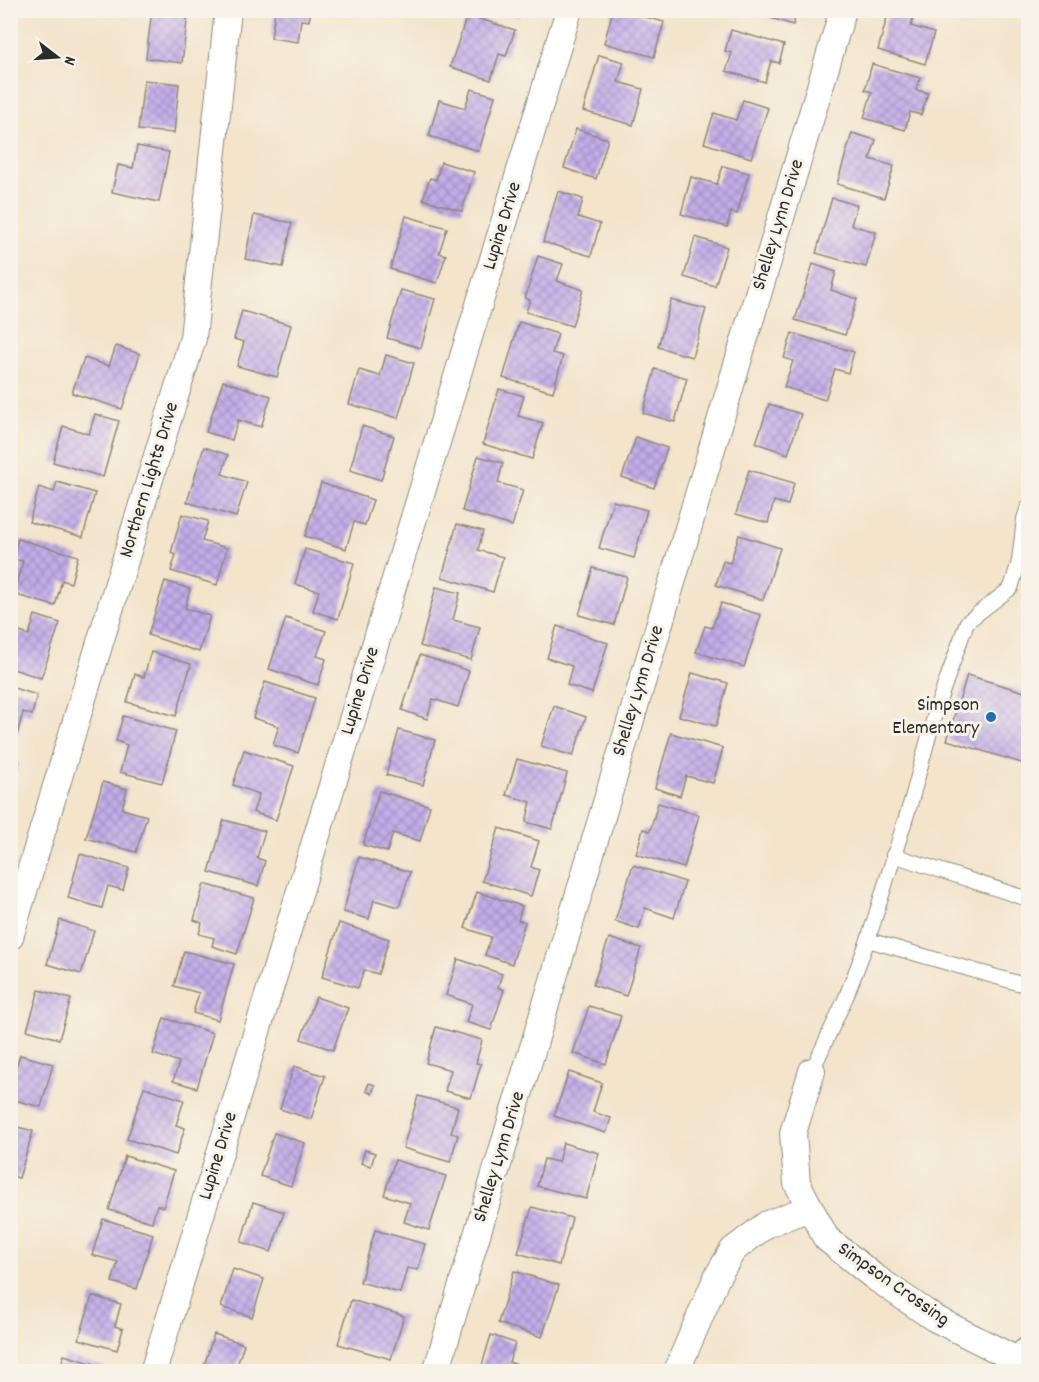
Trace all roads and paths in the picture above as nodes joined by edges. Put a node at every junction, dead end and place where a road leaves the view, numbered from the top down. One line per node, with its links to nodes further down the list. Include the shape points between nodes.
1 (228, 10): 7 (street, Northern Lights Drive, via 193,338)
2 (569, 10): 13 (street, Lupine Drive)
3 (843, 10): 14 (street, Shelley Lynn Drive)
4 (1029, 507): 5 (lane, via 1011,588 967,622)
5 (893, 855): 6 (lane); 8 (lane)
6 (1029, 899)
7 (10, 937)
8 (868, 940): 9 (lane); 10 (lane)
9 (1029, 986)
10 (812, 1071): 11 (street, Simpson Crossing, via 793,1133 796,1183)
11 (810, 1208): 12 (street, Simpson Crossing, via 826,1238 873,1276 934,1318); 15 (street, via 767,1224 733,1250)
12 (1023, 1363)
13 (153, 1371)
14 (436, 1371)
15 (676, 1371)

